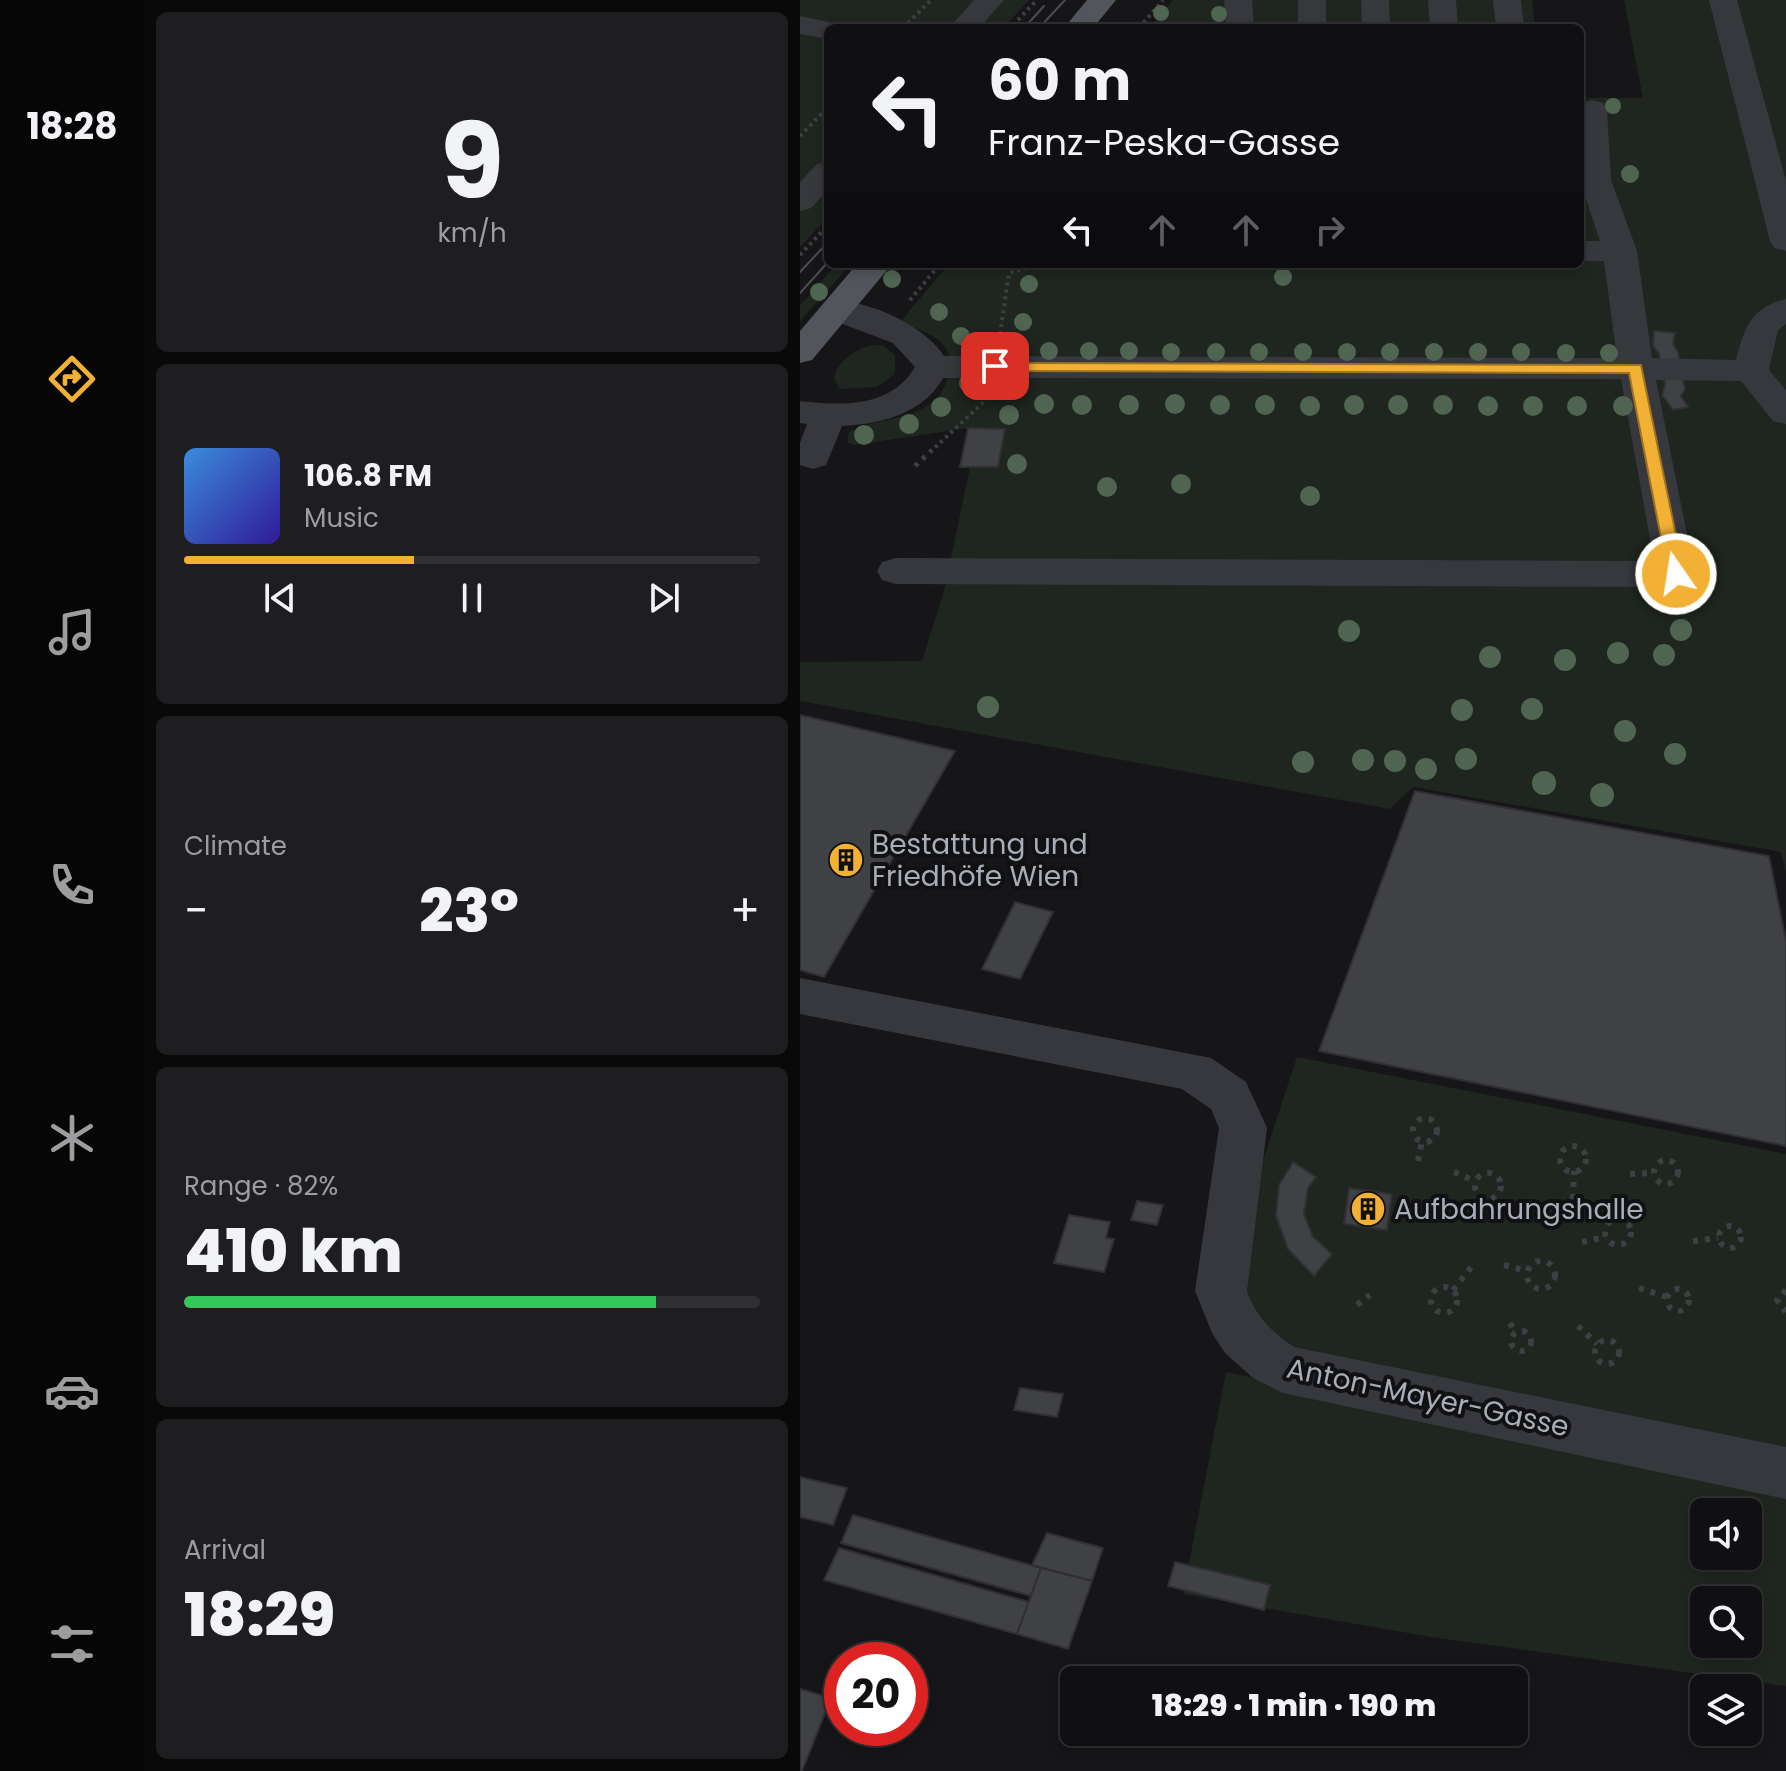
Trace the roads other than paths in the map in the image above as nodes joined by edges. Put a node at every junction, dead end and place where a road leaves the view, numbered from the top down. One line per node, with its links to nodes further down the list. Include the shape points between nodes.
1 (990, 0): 9 (street)
2 (1102, 0): 10 (main road)
3 (1238, 0): 11 (street)
4 (1312, 0): 12 (street)
5 (1375, 0): 13 (street)
6 (1442, 0): 14 (street)
7 (1507, 0): 15 (street)
8 (1723, 0): 22 (street)
9 (967, 24)
10 (1081, 24)
11 (1240, 24)
12 (1312, 24)
13 (1376, 24)
14 (1444, 24)
15 (1510, 24)
16 (800, 25): 17 (street)
17 (824, 29)
18 (1592, 109): 19 (street)
19 (1588, 168): 24 (street)
20 (824, 175): 21 (street)
21 (800, 201)
22 (1786, 241)
23 (1584, 251): 24 (street)
24 (1621, 251): 30 (street)
25 (872, 268): 27 (main road)
26 (1786, 309): 31 (street, via 1762,325)
27 (836, 310): 28 (main road); 29 (street, via 899,331 928,354)
28 (800, 353)
29 (932, 367): 30 (street); 33 (street, via 926,383 899,402 862,413)
30 (1659, 369): 31 (street); 35 (street, via 1676,574)
31 (1751, 371): 32 (street)
32 (1786, 413)
33 (814, 414): 34 (street)
34 (813, 457)
35 (896, 571)
36 (800, 996): 37 (street, Anton-Mayer-Gasse, via 1194,1072 1229,1096 1243,1128 1221,1291 1228,1317 1251,1349 1283,1369)
37 (1786, 1473)

